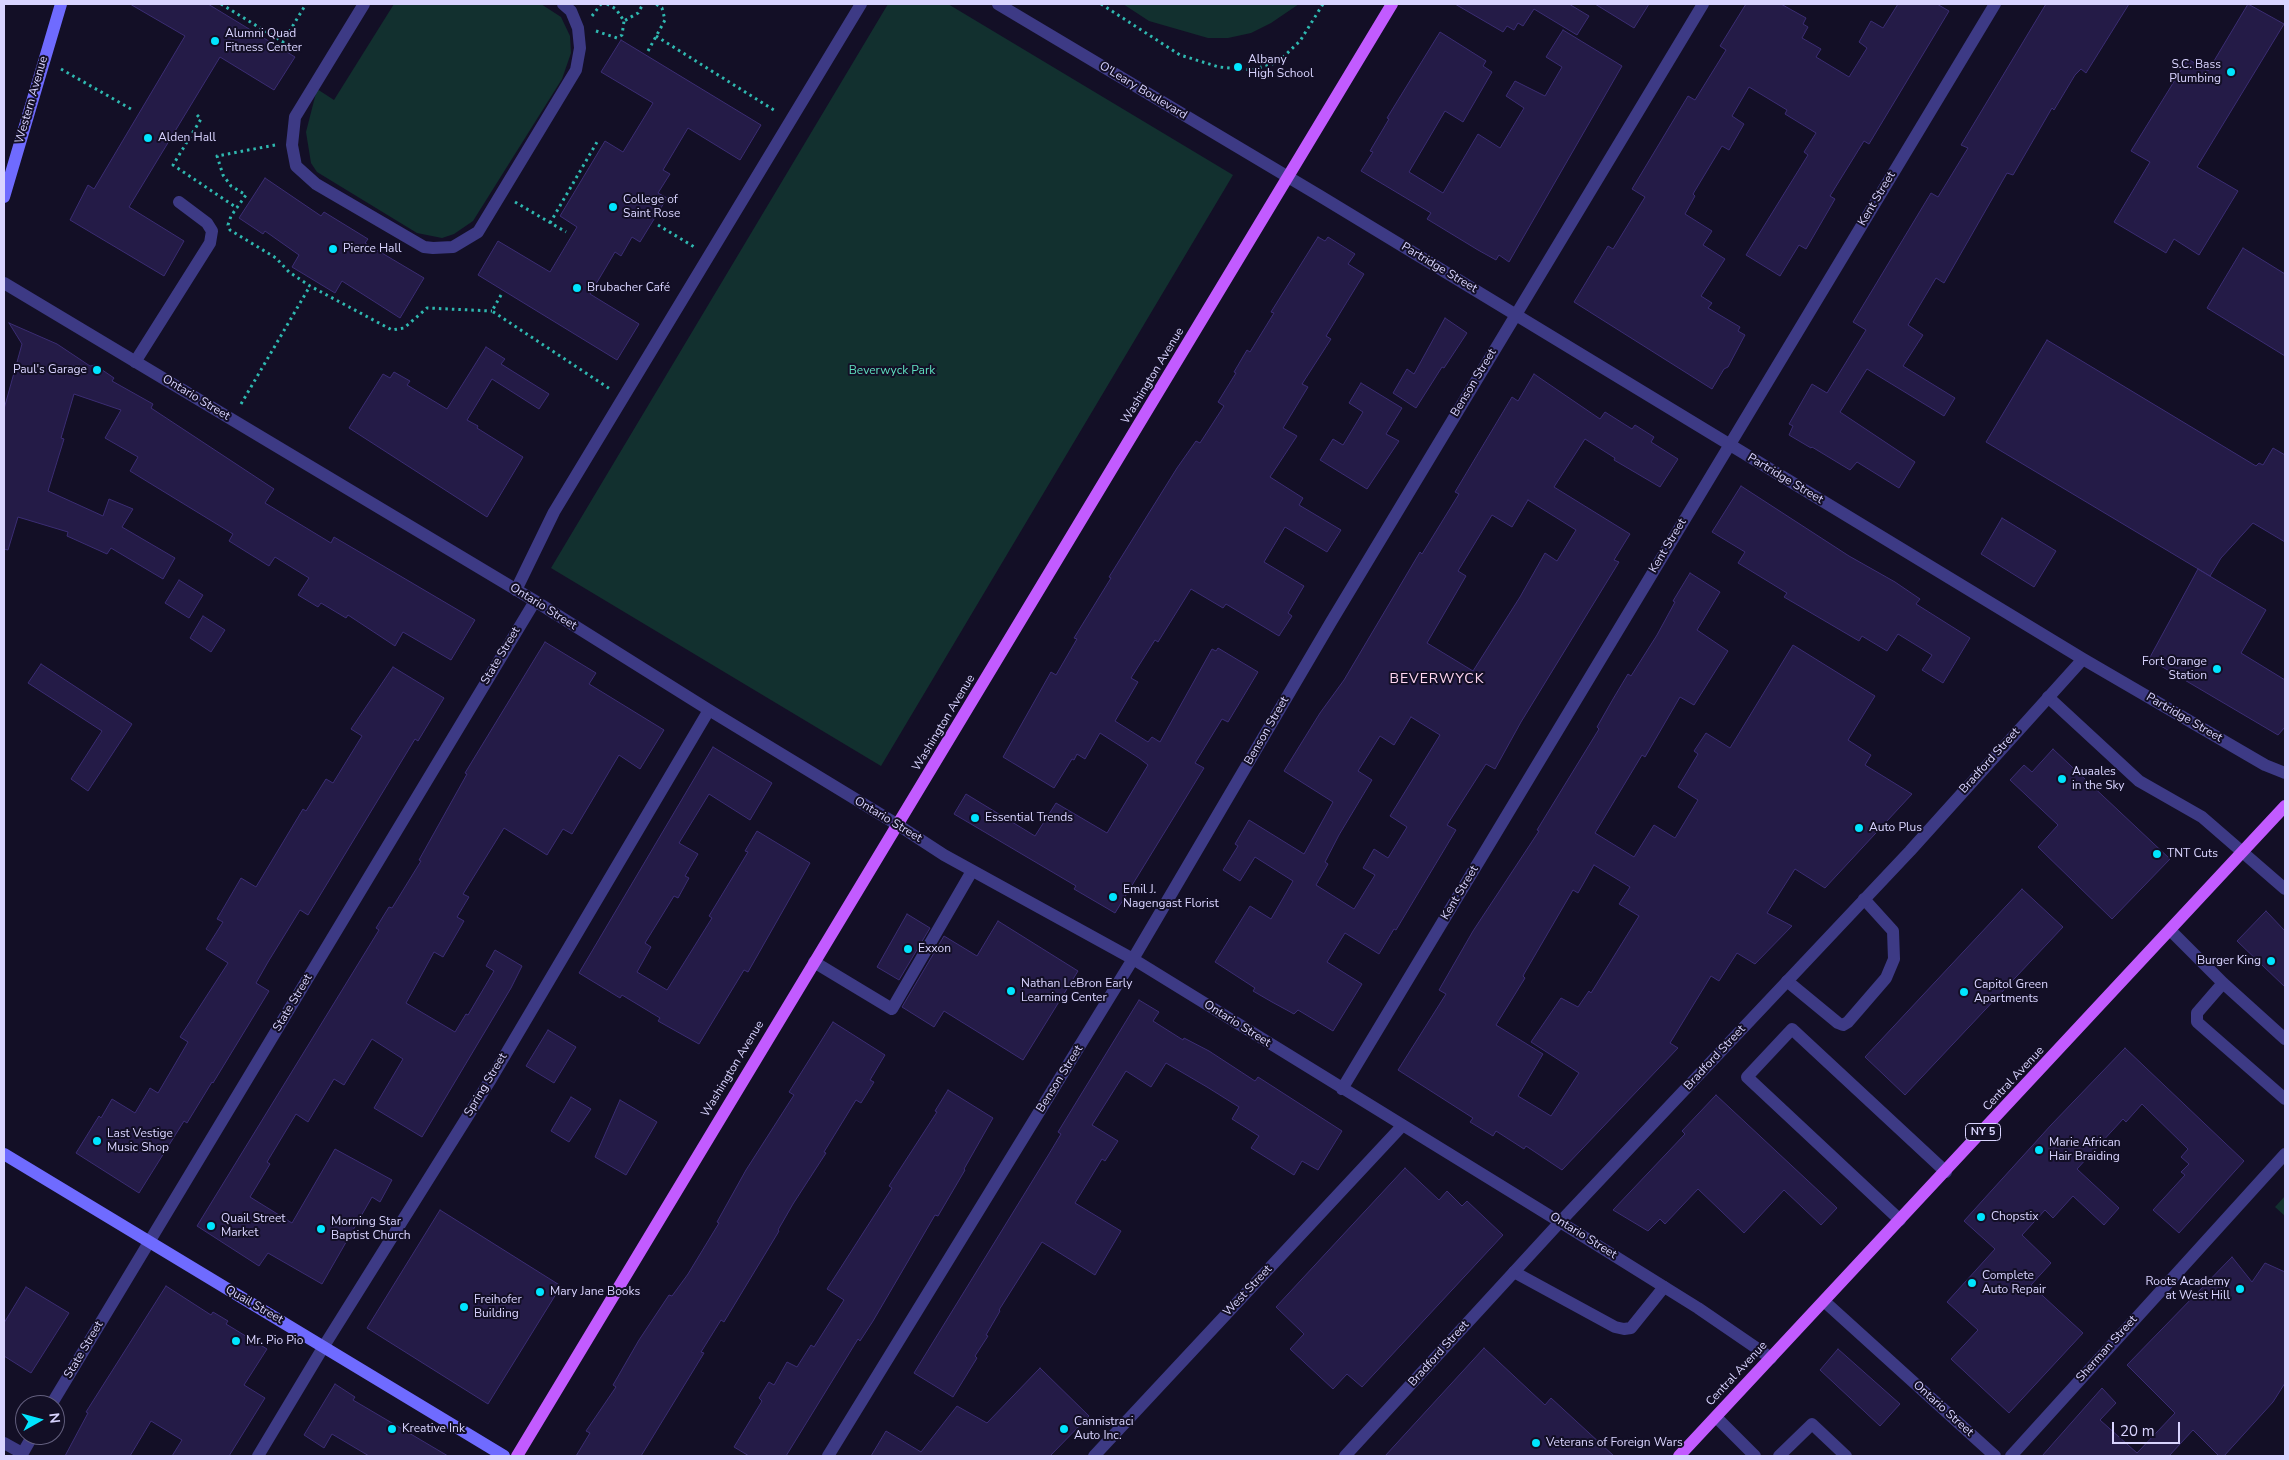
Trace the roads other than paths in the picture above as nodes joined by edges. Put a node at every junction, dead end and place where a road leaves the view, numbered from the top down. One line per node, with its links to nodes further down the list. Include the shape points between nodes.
1 (60, 4): 10 (street, Western Avenue)
2 (364, 4): 3 (street, via 298,110 292,131 296,166 309,178 424,247 453,247 482,227 576,70 579,35 571,11)
3 (563, 4)
4 (861, 4): 16 (street, via 554,512)
5 (998, 4): 9 (street, O'Leary Boulevard)
6 (1392, 4): 9 (main road, Washington Avenue)
7 (1702, 4): 13 (street, Benson Street)
8 (1995, 4): 15 (street, Kent Street)
9 (1289, 177): 13 (street, Partridge Street); 23 (main road, Washington Avenue)
10 (4, 197)
11 (179, 202): 14 (street, via 208,223 212,231 210,243)
12 (4, 283): 14 (street, Ontario Street)
13 (1515, 314): 15 (street, Partridge Street); 29 (street, Benson Street)
14 (136, 362): 16 (street, Ontario Street)
15 (1728, 445): 18 (street, Partridge Street); 34 (street, Kent Street)
16 (516, 590): 17 (street, Ontario Street)
17 (535, 601): 20 (street, Ontario Street); 42 (street, State Street)
18 (2082, 659): 19 (street, Bradford Street); 21 (street, Partridge Street, via 2265,766)
19 (2048, 697): 24 (street, via 2139,781 2202,817); 27 (street, Bradford Street)
20 (708, 710): 23 (street, Ontario Street); 46 (street, Spring Street, via 491,1079)
21 (2285, 773)
22 (2285, 806): 24 (main road, Central Avenue / NY 5)
23 (898, 825): 25 (street, Ontario Street); 30 (main road, Washington Avenue)
24 (2243, 852): 26 (street); 28 (main road, Central Avenue / NY 5)
25 (972, 871): 29 (street, Ontario Street); 30 (street, via 892,1009)
26 (2285, 889)
27 (1864, 899): 31 (street, Bradford Street); 31 (street, via 1893,931 1894,959 1886,978 1848,1022 1838,1024)
28 (2170, 930): 32 (street); 39 (main road, Central Avenue / NY 5)
29 (1133, 959): 34 (street, Ontario Street); 55 (street, Benson Street)
30 (814, 962): 54 (main road, Washington Avenue)
31 (1787, 981): 41 (street, Bradford Street)
32 (2223, 983): 33 (street); 35 (street, via 2199,1010 2197,1022)
33 (2285, 1039)
34 (1342, 1089): 36 (street, Ontario Street)
35 (2284, 1096)
36 (1402, 1126): 41 (street, Ontario Street); 56 (street, West Street)
37 (4, 1154): 42 (street, Quail Street)
38 (2285, 1154): 63 (street, Sherman Street)
39 (1946, 1172): 40 (main road, Central Avenue / NY 5); 40 (street, via 1792,1029 1747,1077)
40 (1900, 1220): 45 (main road, Central Avenue / NY 5)
41 (1560, 1222): 43 (street, Bradford Street); 44 (street, Ontario Street)
42 (148, 1243): 46 (street, Quail Street); 48 (street, State Street)
43 (1514, 1272): 44 (street, via 1624,1329 1631,1328); 57 (street, Bradford Street)
44 (1664, 1287): 47 (street, Ontario Street)
45 (1825, 1302): 47 (main road, Central Avenue / NY 5); 62 (street, Ontario Street)
46 (324, 1346): 52 (street, Spring Street); 53 (street, Quail Street)
47 (1771, 1358): 49 (main road, Central Avenue / NY 5)
48 (57, 1395)
49 (1716, 1417): 58 (main road, Central Avenue / NY 5); 59 (street)
50 (4, 1443): 51 (street)
51 (21, 1455)
52 (258, 1456)
53 (504, 1456)
54 (517, 1456)
55 (828, 1456)
56 (1094, 1456)
57 (1345, 1456)
58 (1680, 1456)
59 (1755, 1456)
60 (1779, 1456): 61 (street, via 1812,1424)
61 (1846, 1456)
62 (1995, 1456)
63 (2011, 1456)

